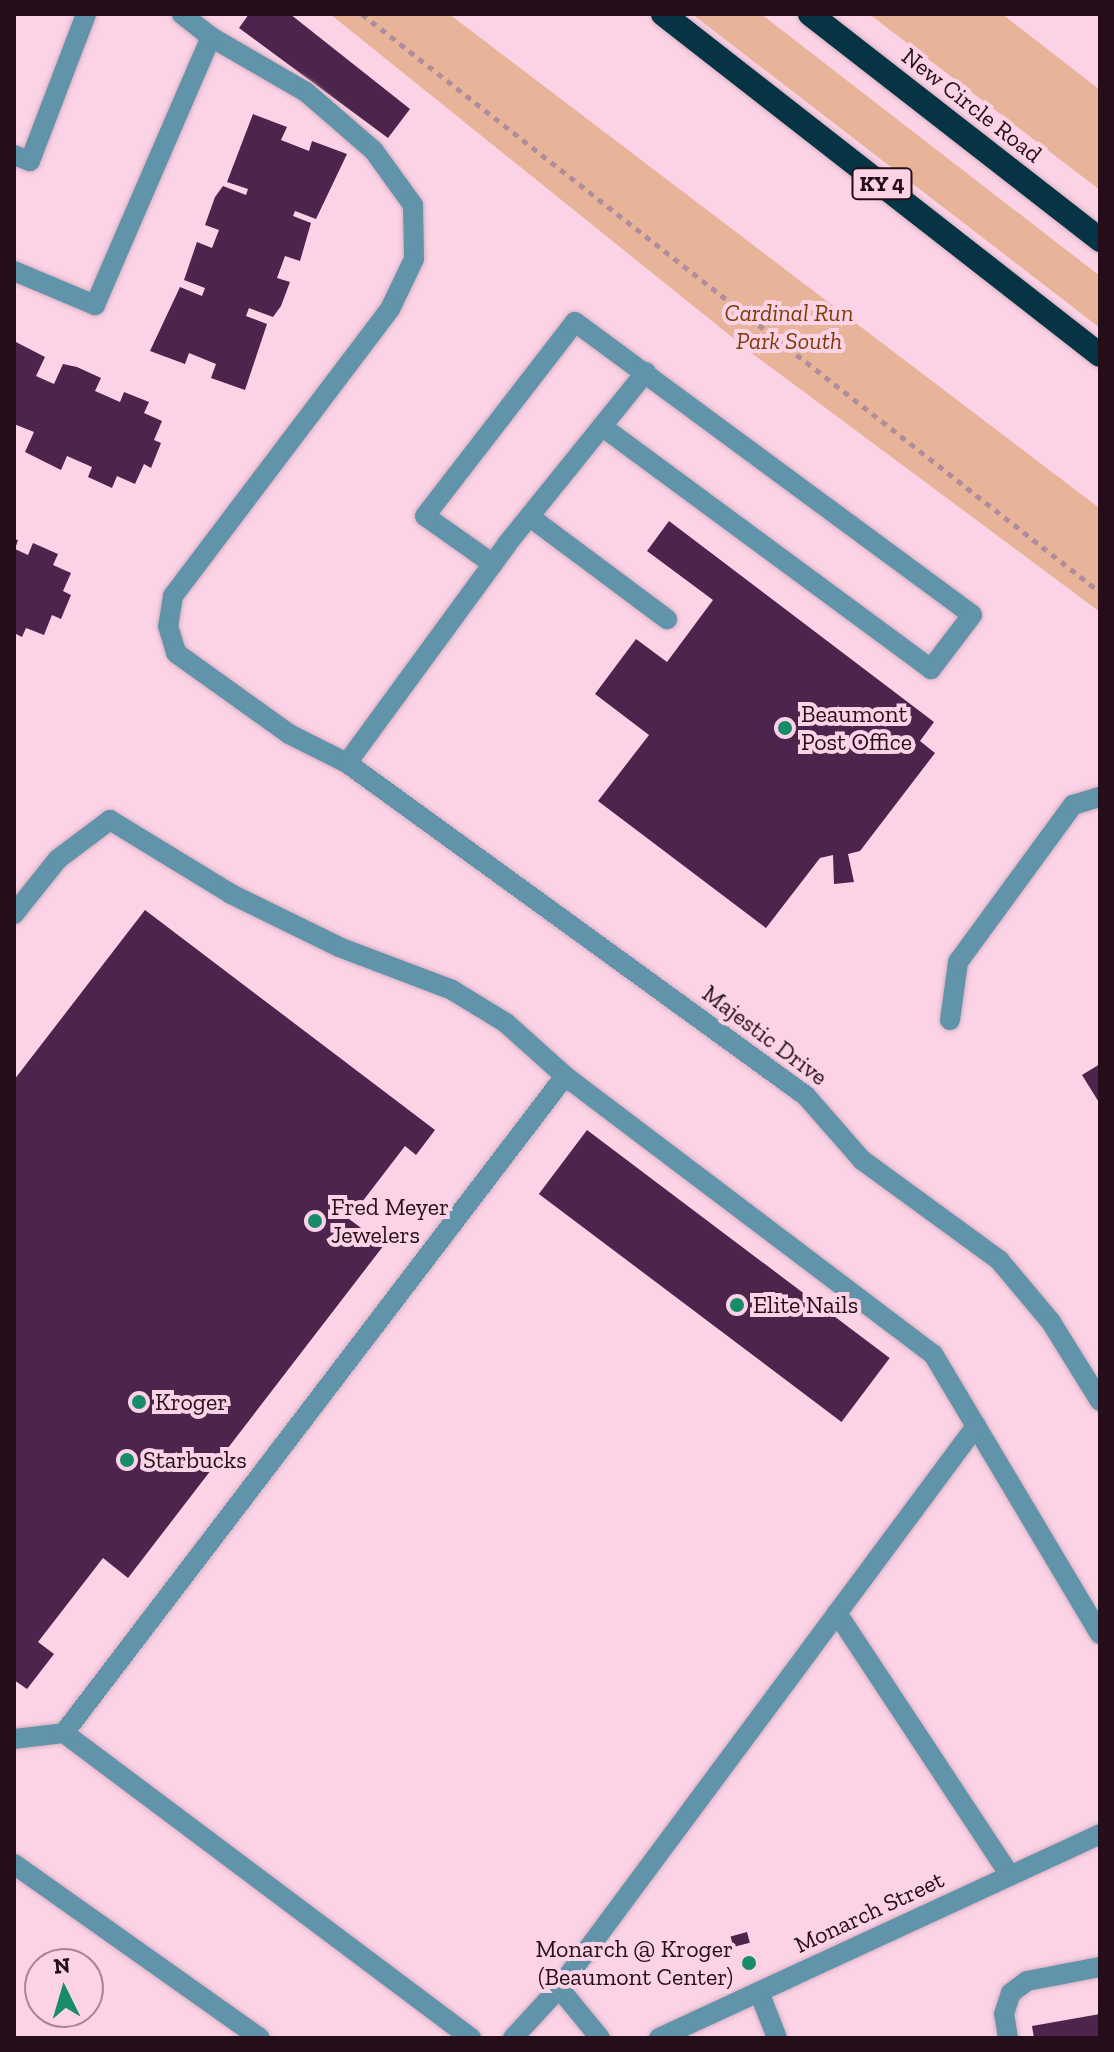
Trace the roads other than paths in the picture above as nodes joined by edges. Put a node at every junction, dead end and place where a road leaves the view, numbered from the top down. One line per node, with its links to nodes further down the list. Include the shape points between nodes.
1 (86, 14): 6 (street, via 30,161)
2 (182, 14): 5 (street, Majestic Drive)
3 (663, 14): 9 (highway, KY 4)
4 (810, 14): 7 (highway, New Circle Road)
5 (211, 37): 8 (street, via 95,305); 15 (street, Majestic Drive, via 306,92 374,151 413,205 414,259 390,309 189,572 173,596 168,626 176,653 289,734)
6 (14, 155)
7 (1100, 240)
8 (14, 271)
9 (1100, 355)
10 (646, 372): 11 (street); 11 (street, via 972,615 931,669); 13 (street, via 575,322 425,516)
11 (602, 426): 12 (street)
12 (530, 517): 13 (street); 14 (street)
13 (493, 564): 15 (street)
14 (667, 619)
15 (347, 763): 20 (street, Majestic Drive, via 806,1096 862,1160 999,1260 1051,1322)
16 (1100, 797): 18 (street, via 1073,805 958,962)
17 (14, 914): 19 (street, via 58,859 110,820 231,894 339,947 452,990 506,1023)
18 (950, 1020)
19 (565, 1076): 21 (street, via 933,1354); 24 (street)
20 (1100, 1401)
21 (976, 1426): 22 (street); 23 (street)
22 (837, 1613): 28 (street); 30 (street)
23 (1100, 1634)
24 (64, 1733): 25 (street); 33 (street)
25 (14, 1739)
26 (1100, 1834): 28 (street, Monarch Street)
27 (14, 1864): 32 (street)
28 (1010, 1875): 31 (street, Monarch Street)
29 (1100, 1967): 38 (street, via 1027,1981 1011,1993 1004,2014)
30 (559, 1988): 34 (street); 35 (street)
31 (759, 1992): 36 (street, Monarch Street); 37 (street)
32 (260, 2038)
33 (471, 2038)
34 (513, 2038)
35 (600, 2038)
36 (659, 2038)
37 (777, 2038)
38 (1008, 2038)

